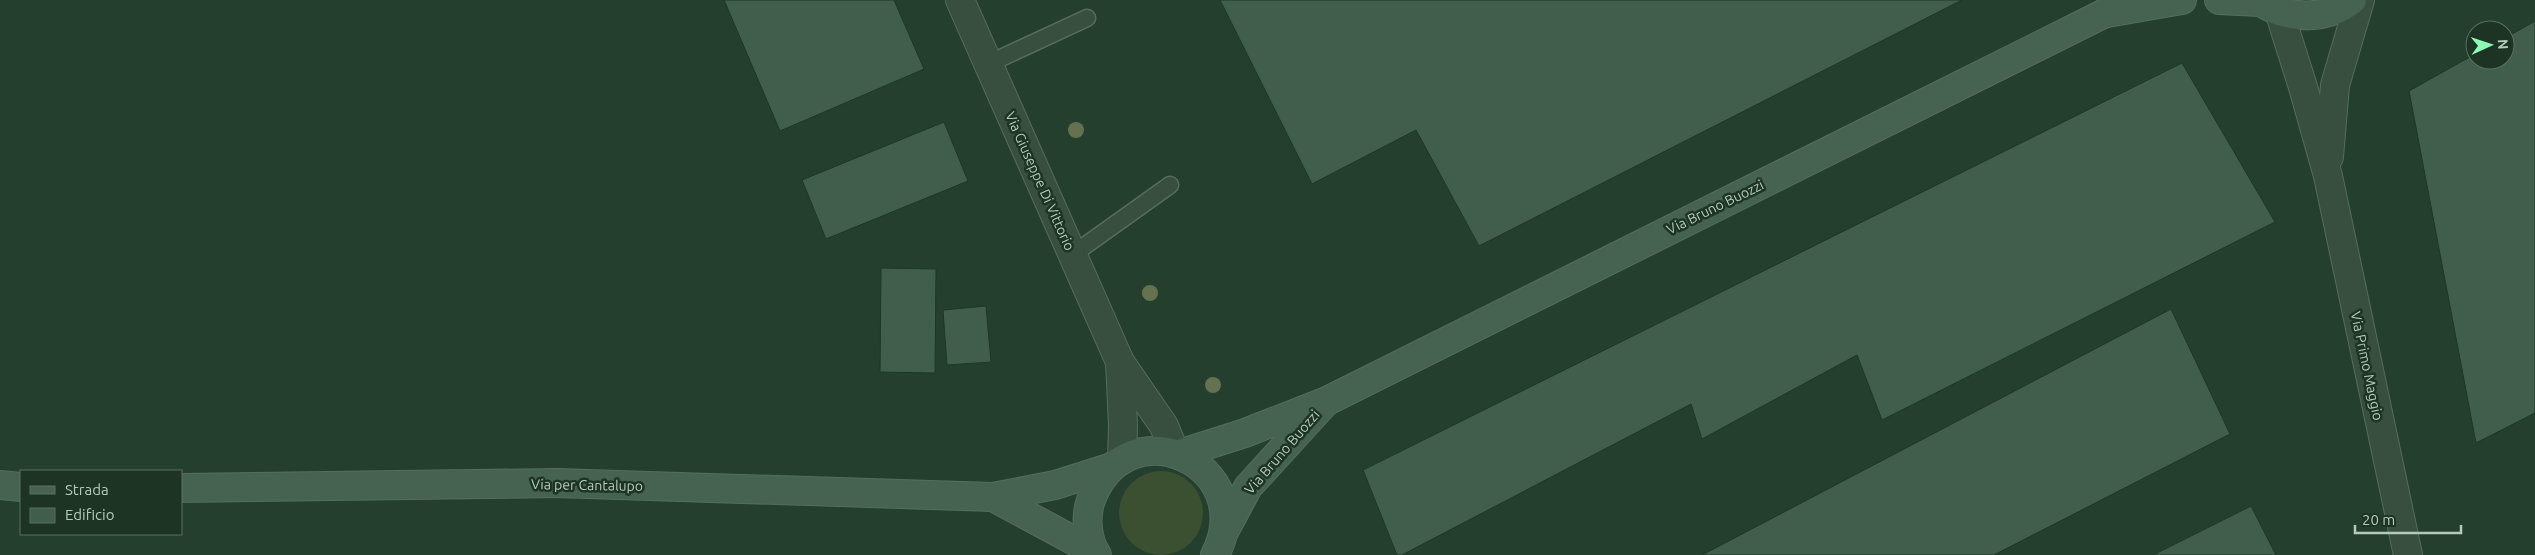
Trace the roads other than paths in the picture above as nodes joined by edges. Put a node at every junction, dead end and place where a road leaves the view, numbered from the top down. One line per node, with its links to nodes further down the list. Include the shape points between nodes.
1 (960, 0): 9 (street, Via Giuseppe Di Vittorio)
2 (2182, 0): 7 (street, Via Bruno Buozzi)
3 (2219, 0): 6 (street)
4 (2352, 0): 6 (street, via 2323,14 2301,16)
5 (2360, 0): 10 (street, Via Primo Maggio, via 2335,86)
6 (2266, 4): 10 (street, Via Primo Maggio, via 2304,87)
7 (2114, 7): 14 (street, Via Bruno Buozzi)
8 (1087, 18): 9 (lane)
9 (988, 64): 12 (street, Via Giuseppe Di Vittorio)
10 (2328, 176): 23 (street, Via Primo Maggio)
11 (1170, 185): 12 (lane)
12 (1072, 255): 13 (street, Via Giuseppe Di Vittorio)
13 (1120, 362): 15 (street, Via Giuseppe Di Vittorio, via 1164,426); 16 (street, Via Giuseppe Di Vittorio, via 1123,425)
14 (1327, 401): 15 (street, Via Bruno Buozzi, via 1245,433); 21 (street, Via Bruno Buozzi, via 1248,487)
15 (1177, 454): 16 (street, Via per Cantalupo, via 1147,451); 21 (street, via 1196,463 1220,494 1225,512)
16 (1117, 463): 20 (street, Via per Cantalupo, via 1055,485); 22 (street, via 1096,484 1088,506 1088,530)
17 (0, 485): 18 (street)
18 (20, 487)
19 (182, 488): 20 (street, Via per Cantalupo, via 556,483)
20 (993, 497): 22 (street, Via per Cantalupo)
21 (1217, 549)
22 (1096, 554)
23 (2408, 555)

